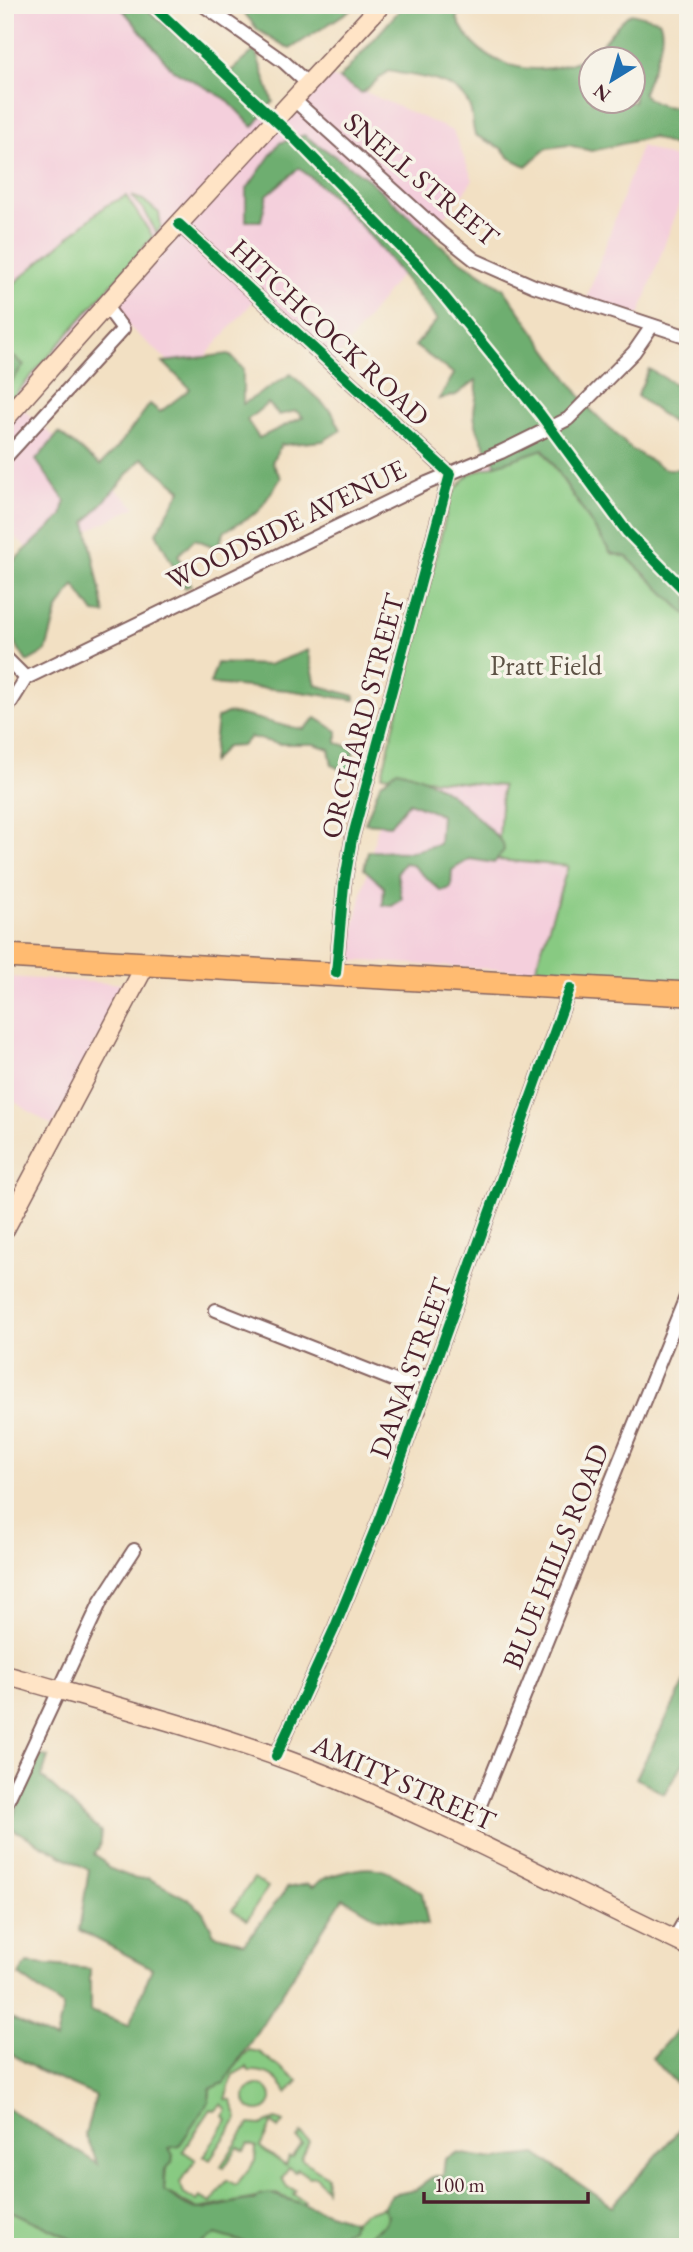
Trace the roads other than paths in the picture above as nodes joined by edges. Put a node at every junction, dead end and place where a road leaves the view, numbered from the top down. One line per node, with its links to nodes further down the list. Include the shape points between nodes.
1 (203, 5): 3 (street)
2 (381, 5): 3 (main road)
3 (307, 83): 4 (main road)
4 (293, 99): 5 (main road); 7 (street, SNELL STREET, via 467,255 534,286)
5 (179, 224): 6 (main road); 11 (street, HITCHCOCK ROAD)
6 (105, 305): 9 (main road); 10 (street, via 123,329)
7 (652, 326): 8 (street, SNELL STREET); 11 (street, WOODSIDE AVENUE, via 634,352 568,419)
8 (688, 337)
9 (5, 419)
10 (5, 458)
11 (450, 474): 13 (street, WOODSIDE AVENUE); 17 (street, ORCHARD STREET, via 352,839)
12 (5, 657): 13 (street)
13 (26, 678): 14 (street)
14 (5, 712)
15 (5, 956): 16 (highway)
16 (146, 964): 17 (highway); 20 (main road)
17 (336, 973): 18 (highway)
18 (570, 988): 19 (highway); 23 (street, DANA STREET)
19 (688, 994)
20 (5, 1229)
21 (688, 1292): 31 (street, BLUE HILLS ROAD)
22 (216, 1310): 24 (street)
23 (432, 1374): 24 (street); 25 (street, DANA STREET)
24 (398, 1382): 25 (street)
25 (419, 1411): 29 (street, DANA STREET, via 335,1627)
26 (135, 1550): 28 (street, via 101,1601)
27 (5, 1675): 28 (main road, AMITY STREET)
28 (57, 1690): 29 (main road, AMITY STREET); 30 (street)
29 (276, 1756): 31 (main road, AMITY STREET)
30 (5, 1806)
31 (467, 1838): 33 (main road, AMITY STREET)
32 (688, 1915): 33 (street)
33 (681, 1942)

